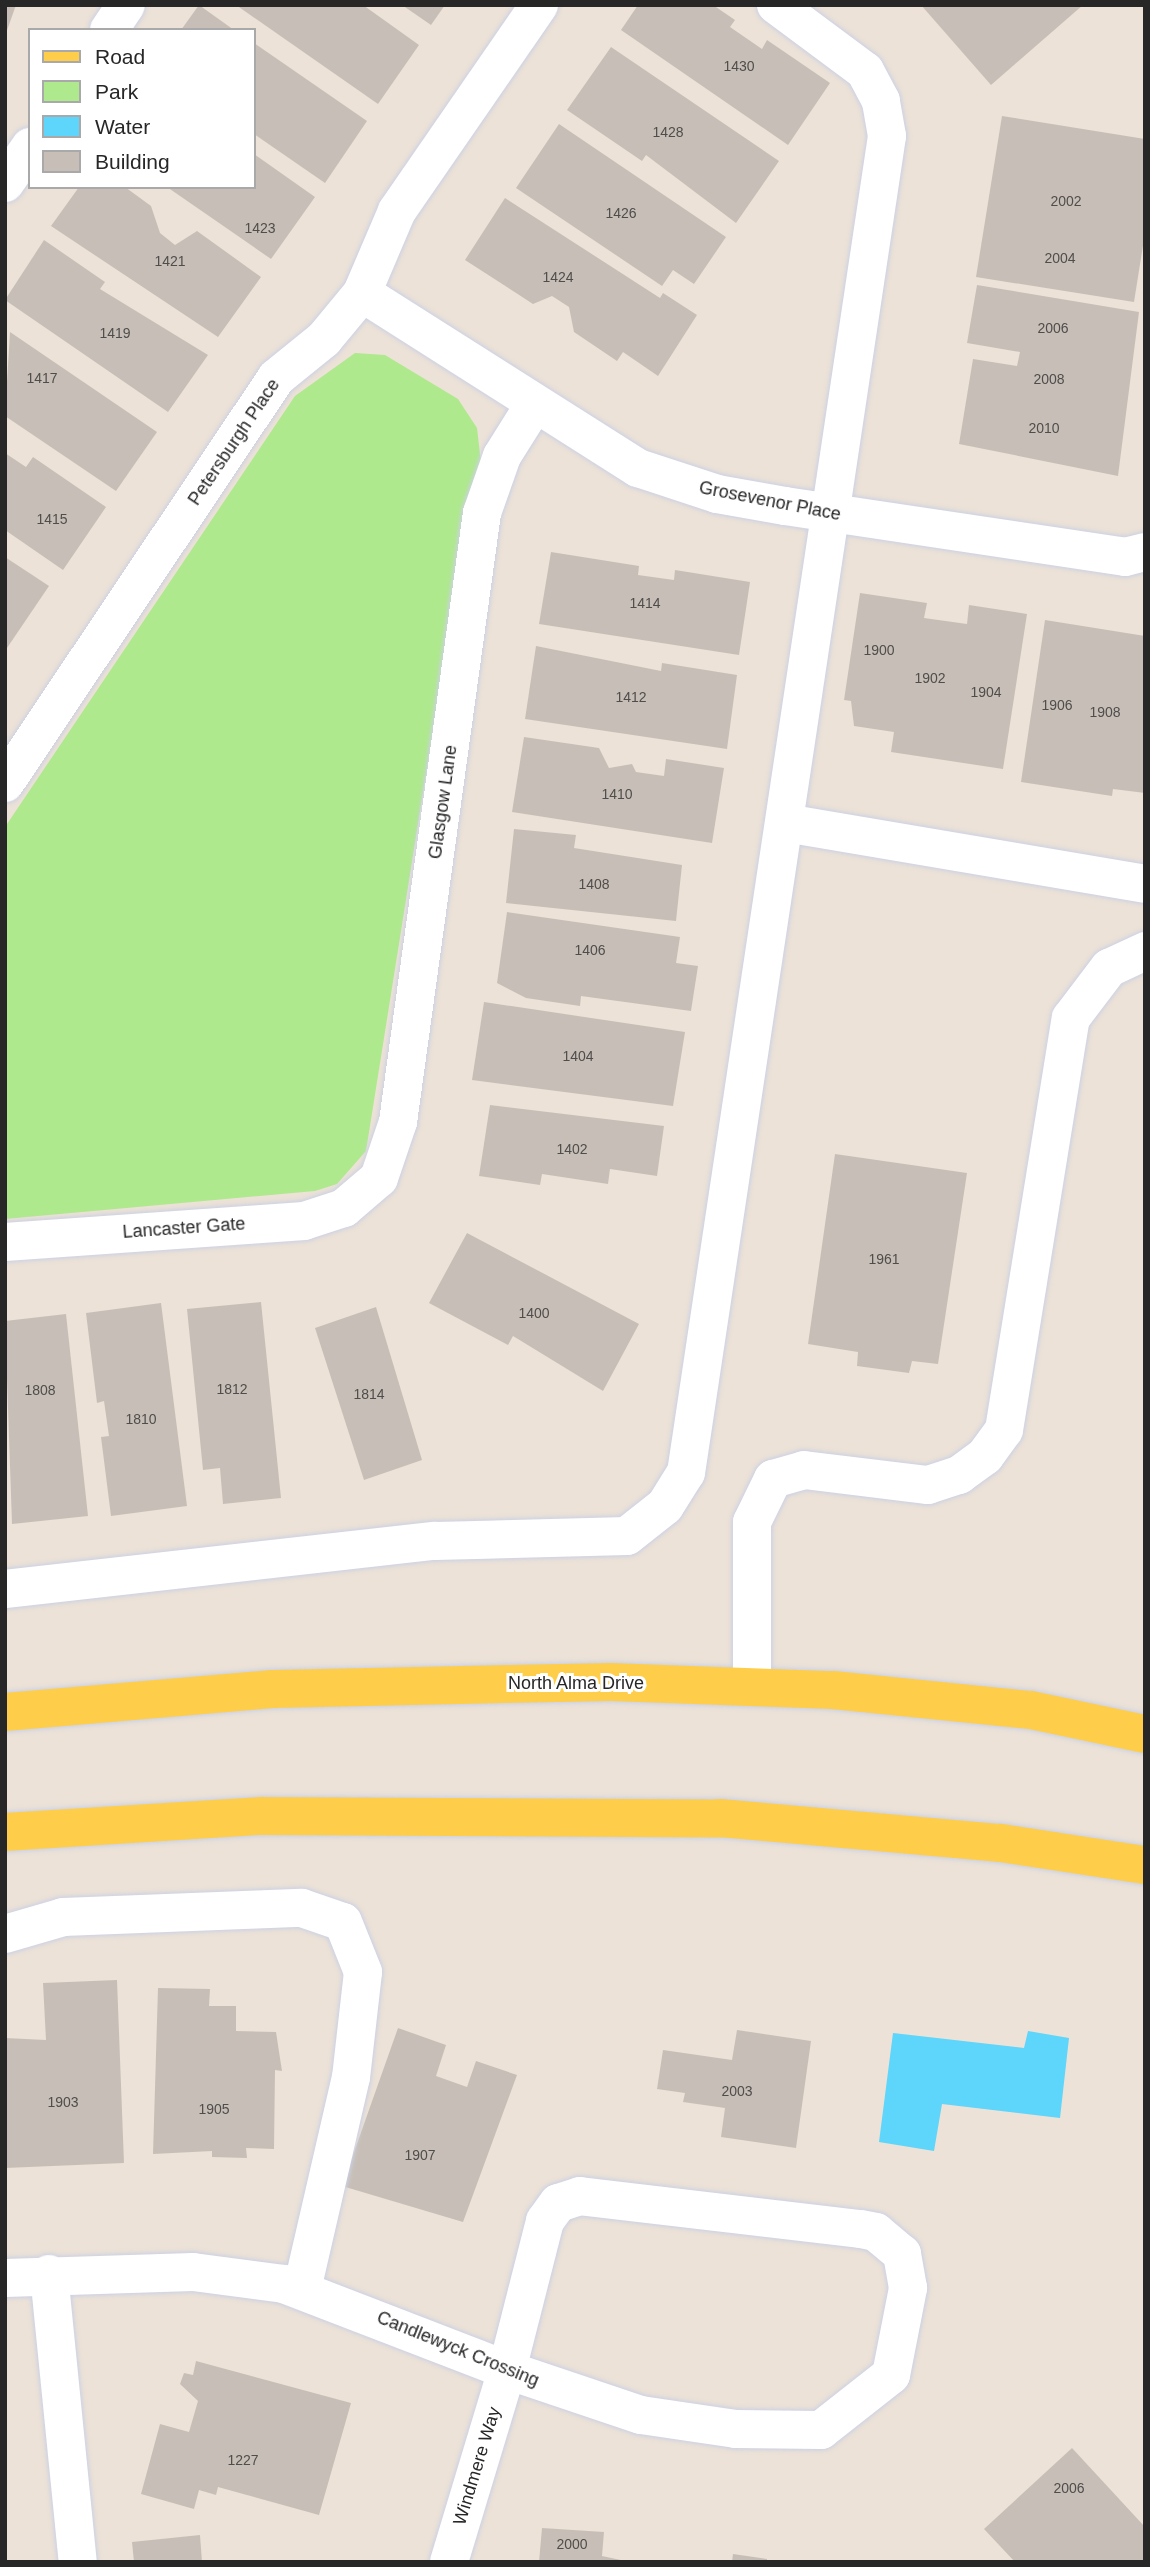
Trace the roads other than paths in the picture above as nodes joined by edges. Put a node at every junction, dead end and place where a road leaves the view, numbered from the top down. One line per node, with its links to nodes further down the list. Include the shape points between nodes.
1 (126, 5): 4 (street)
2 (539, 5): 7 (street, Petersburgh Place, via 397,211)
3 (776, 5): 9 (street, via 865,71 881,102 887,136)
4 (110, 28)
5 (28, 150): 6 (street)
6 (5, 183)
7 (362, 293): 8 (street, Grosevenor Place); 11 (street, Petersburgh Place, via 324,339 276,378)
8 (534, 405): 9 (street, Grosevenor Place, via 638,468 717,494); 15 (street, Glasgow Lane, via 502,456 482,513 393,1152)
9 (831, 513): 10 (street, Grosevenor Place, via 1125,557); 12 (street)
10 (1145, 552)
11 (5, 783)
12 (785, 823): 13 (street); 17 (street, via 693,1441 686,1473 665,1506 627,1536 435,1541)
13 (1145, 884)
14 (1145, 951): 18 (street, via 1109,968 1071,1018 1004,1430 985,1456 959,1475 928,1485 804,1470 774,1479 752,1522)
15 (359, 1199): 16 (street, Lancaster Gate, via 304,1221)
16 (5, 1242)
17 (5, 1589)
18 (752, 1687): 19 (main road, North Alma Drive, via 429,1683); 20 (main road, North Alma Drive, via 1031,1710)
19 (5, 1712)
20 (1145, 1734)
21 (5, 1832): 22 (main road, via 262,1816 720,1818 1001,1843)
22 (1145, 1866)
23 (5, 1934): 26 (street, via 76,1916 302,1908 343,1922 363,1972 351,2077)
24 (49, 2274): 25 (street, Candlewyck Crossing); 26 (street, Candlewyck Crossing, via 193,2272); 29 (street)
25 (5, 2278)
26 (302, 2290): 27 (street, Candlewyck Crossing)
27 (507, 2370): 28 (street, Candlewyck Crossing, via 641,2415 748,2430 821,2430); 28 (street, Windmere Way, via 545,2221 558,2203 580,2196 876,2232 901,2254 908,2270); 30 (street, Windmere Way)
28 (891, 2375)
29 (78, 2562)
30 (449, 2562)

